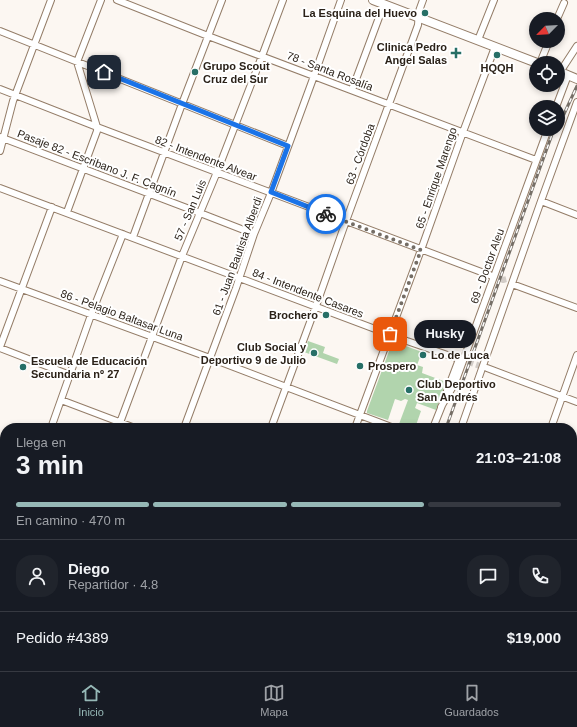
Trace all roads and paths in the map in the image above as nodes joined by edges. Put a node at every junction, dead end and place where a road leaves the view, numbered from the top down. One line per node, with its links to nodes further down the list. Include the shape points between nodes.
1 (51, 0): 17 (street)
2 (101, 0): 22 (street)
3 (117, 0): 15 (street, 78 - Santa Rosalía)
4 (222, 0): 15 (street)
5 (283, 0): 20 (street, 57 - San Luis)
6 (341, 0): 25 (street, 61 - Juan Bautista Alberdi)
7 (373, 0): 11 (main road)
8 (423, 0): 13 (street, 63 - Córdoba, via 418,11)
9 (494, 0): 16 (street)
10 (564, 3): 12 (street)
11 (384, 4): 13 (main road); 28 (street)
12 (560, 12)
13 (419, 18): 16 (main road); 32 (street, 63 - Córdoba)
14 (0, 32): 17 (street)
15 (208, 36): 20 (street, 78 - Santa Rosalía); 31 (street)
16 (478, 40): 18 (main road)
17 (34, 45): 22 (street); 29 (street)
18 (494, 46): 21 (main road); 37 (street, 65 - Enrique Marengo)
19 (577, 46): 23 (street)
20 (262, 56): 25 (street, 78 - Santa Rosalía); 35 (street, 57 - San Luis)
21 (529, 59)
22 (77, 62): 31 (street); 36 (street)
23 (565, 68)
24 (565, 74): 26 (main road)
25 (314, 76): 28 (street, 78 - Santa Rosalía); 40 (street, 61 - Juan Bautista Alberdi)
26 (577, 79)
27 (0, 89): 29 (street, 82 - Intendente Alvear)
28 (352, 90): 32 (street, 78 - Santa Rosalía)
29 (15, 95): 36 (street, 82 - Intendente Alvear); 39 (street)
30 (577, 102): 33 (street)
31 (182, 104): 35 (street); 42 (street)
32 (389, 104): 37 (street, 78 - Santa Rosalía); 54 (street, 63 - Córdoba)
33 (570, 121): 34 (street); 49 (street)
34 (577, 123)
35 (235, 126): 40 (street); 45 (street, 57 - San Luis)
36 (97, 127): 42 (street, 82 - Intendente Alvear); 44 (street)
37 (463, 132): 43 (street, 78 - Santa Rosalía); 58 (street, 65 - Enrique Marengo)
38 (545, 136): 43 (street, 69 - Doctor Aleu)
39 (2, 138): 41 (street); 44 (street, Pasaje 82 - Escribano J. F. Cagnín)
40 (288, 146): 47 (street, 61 - Juan Bautista Alberdi)
41 (0, 151)
42 (164, 152): 45 (street, 82 - Intendente Alvear); 48 (street)
43 (536, 160): 60 (street, 69 - Doctor Aleu)
44 (83, 169): 48 (street, Pasaje 82 - Escribano J. F. Cagnín); 51 (street)
45 (217, 172): 47 (street, 82 - Intendente Alvear); 52 (street, 57 - San Luis)
46 (0, 188): 50 (street, 84 - Intendente Casares)
47 (271, 192): 54 (street, 82 - Intendente Alvear); 56 (street, 61 - Juan Bautista Alberdi)
48 (149, 194): 52 (street, Pasaje 82 - Escribano J. F. Cagnín); 57 (street)
49 (540, 201): 53 (street); 63 (street)
50 (52, 207): 51 (street, 84 - Intendente Casares); 64 (street)
51 (67, 212): 55 (street, 84 - Intendente Casares)
52 (200, 213): 56 (street, Pasaje 82 - Escribano J. F. Cagnín); 59 (street, 57 - San Luis)
53 (577, 215)
54 (346, 221): 58 (street, 82 - Intendente Alvear); 65 (street, 63 - Córdoba)
55 (123, 234): 57 (street, 84 - Intendente Casares); 67 (street)
56 (254, 234): 61 (street, 61 - Juan Bautista Alberdi)
57 (133, 238): 59 (street, 84 - Intendente Casares)
58 (421, 250): 60 (street, 82 - Intendente Alvear, via 428,252 432,257); 68 (street, 65 - Enrique Marengo)
59 (182, 256): 61 (street, 84 - Intendente Casares); 69 (street, 57 - San Luis)
60 (493, 276): 73 (street, 69 - Doctor Aleu)
61 (239, 278): 65 (street, 84 - Intendente Casares); 72 (street, 61 - Juan Bautista Alberdi)
62 (0, 281): 64 (street, 86 - Pelagio Baltasar Luna)
63 (510, 281): 66 (street); 74 (street)
64 (22, 289): 67 (street, 86 - Pelagio Baltasar Luna); 70 (street)
65 (316, 306): 68 (street, 84 - Intendente Casares); 76 (street, 63 - Córdoba)
66 (577, 308)
67 (91, 315): 69 (street, 86 - Pelagio Baltasar Luna); 75 (street)
68 (390, 334): 73 (street, 84 - Intendente Casares); 80 (street, 65 - Enrique Marengo)
69 (151, 337): 72 (street, 86 - Pelagio Baltasar Luna); 83 (street, 57 - San Luis)
70 (0, 348): 75 (street)
71 (577, 355): 77 (street)
72 (210, 358): 76 (street, 86 - Pelagio Baltasar Luna); 84 (street, 61 - Juan Bautista Alberdi)
73 (461, 361): 88 (street, 69 - Doctor Aleu)
74 (484, 367): 77 (street, via 540,386); 89 (street)
75 (70, 375): 78 (street)
76 (286, 387): 80 (street, 86 - Pelagio Baltasar Luna); 85 (street, 63 - Córdoba)
77 (562, 397): 79 (street); 90 (street)
78 (61, 400): 81 (street); 82 (street)
79 (577, 402)
80 (359, 415): 86 (street, 65 - Enrique Marengo); 87 (street, 86 - Pelagio Baltasar Luna)
81 (53, 423)
82 (114, 423)
83 (120, 423)
84 (186, 423)
85 (273, 423)
86 (356, 423)
87 (381, 423)
88 (435, 423)
89 (463, 423)
90 (553, 423)

